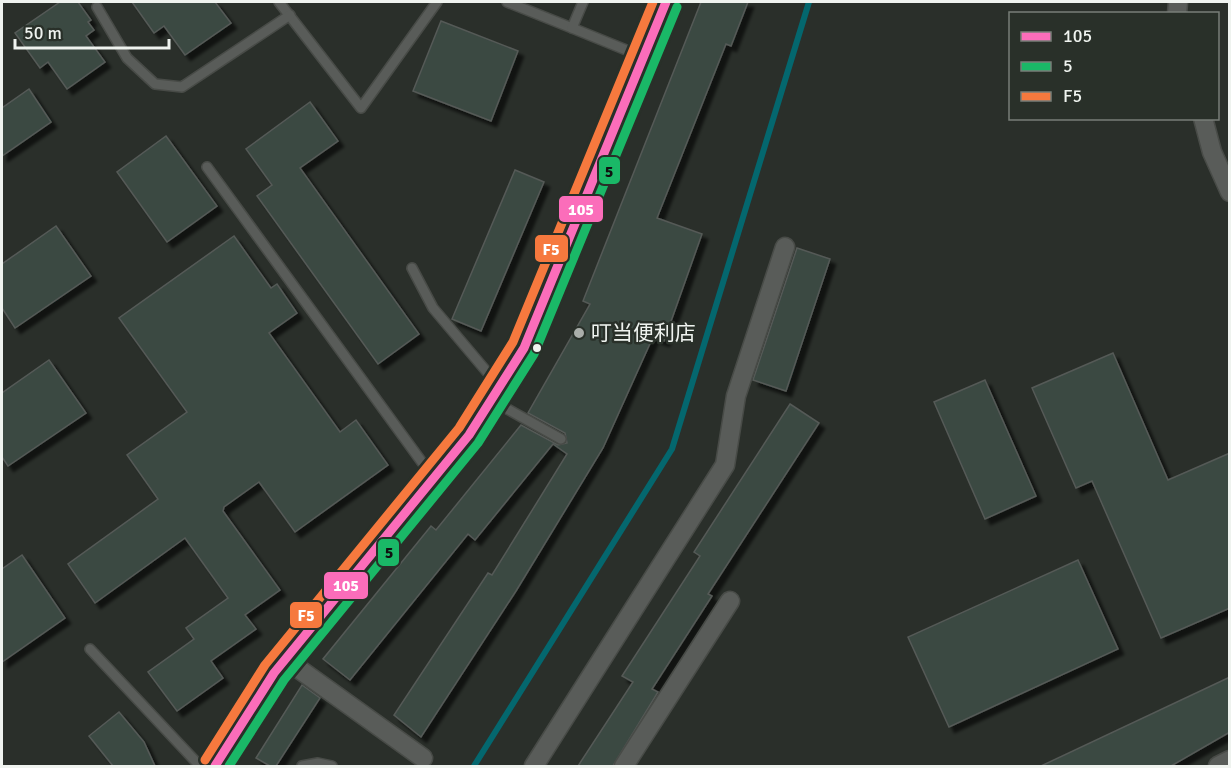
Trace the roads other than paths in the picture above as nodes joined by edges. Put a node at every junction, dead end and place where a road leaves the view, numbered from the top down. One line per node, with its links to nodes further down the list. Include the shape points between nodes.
1 (279, 2): 7 (lane)
2 (437, 2): 7 (lane, via 362,108)
3 (507, 2): 8 (lane)
4 (583, 2): 8 (lane)
5 (666, 2): 9 (main road)
6 (97, 7): 7 (lane, via 127,58 148,78 155,84 182,87)
7 (290, 15)
8 (572, 28): 9 (lane)
9 (643, 57): 15 (main road, via 524,348)
10 (1204, 120): 12 (street, via 1212,152)
11 (207, 167): 17 (lane)
12 (1230, 192)
13 (785, 247): 27 (street, via 736,396 725,465)
14 (412, 268): 15 (lane, via 433,308)
15 (496, 393): 16 (lane); 17 (main road)
16 (561, 439)
17 (434, 478): 20 (main road)
18 (730, 602): 28 (street)
19 (90, 649): 23 (lane)
20 (285, 659): 21 (street); 24 (main road)
21 (423, 758)
22 (1230, 760): 29 (street)
23 (200, 766)
24 (215, 766)
25 (302, 766): 26 (lane)
26 (332, 766)
27 (534, 766)
28 (624, 766)
29 (1218, 766)

